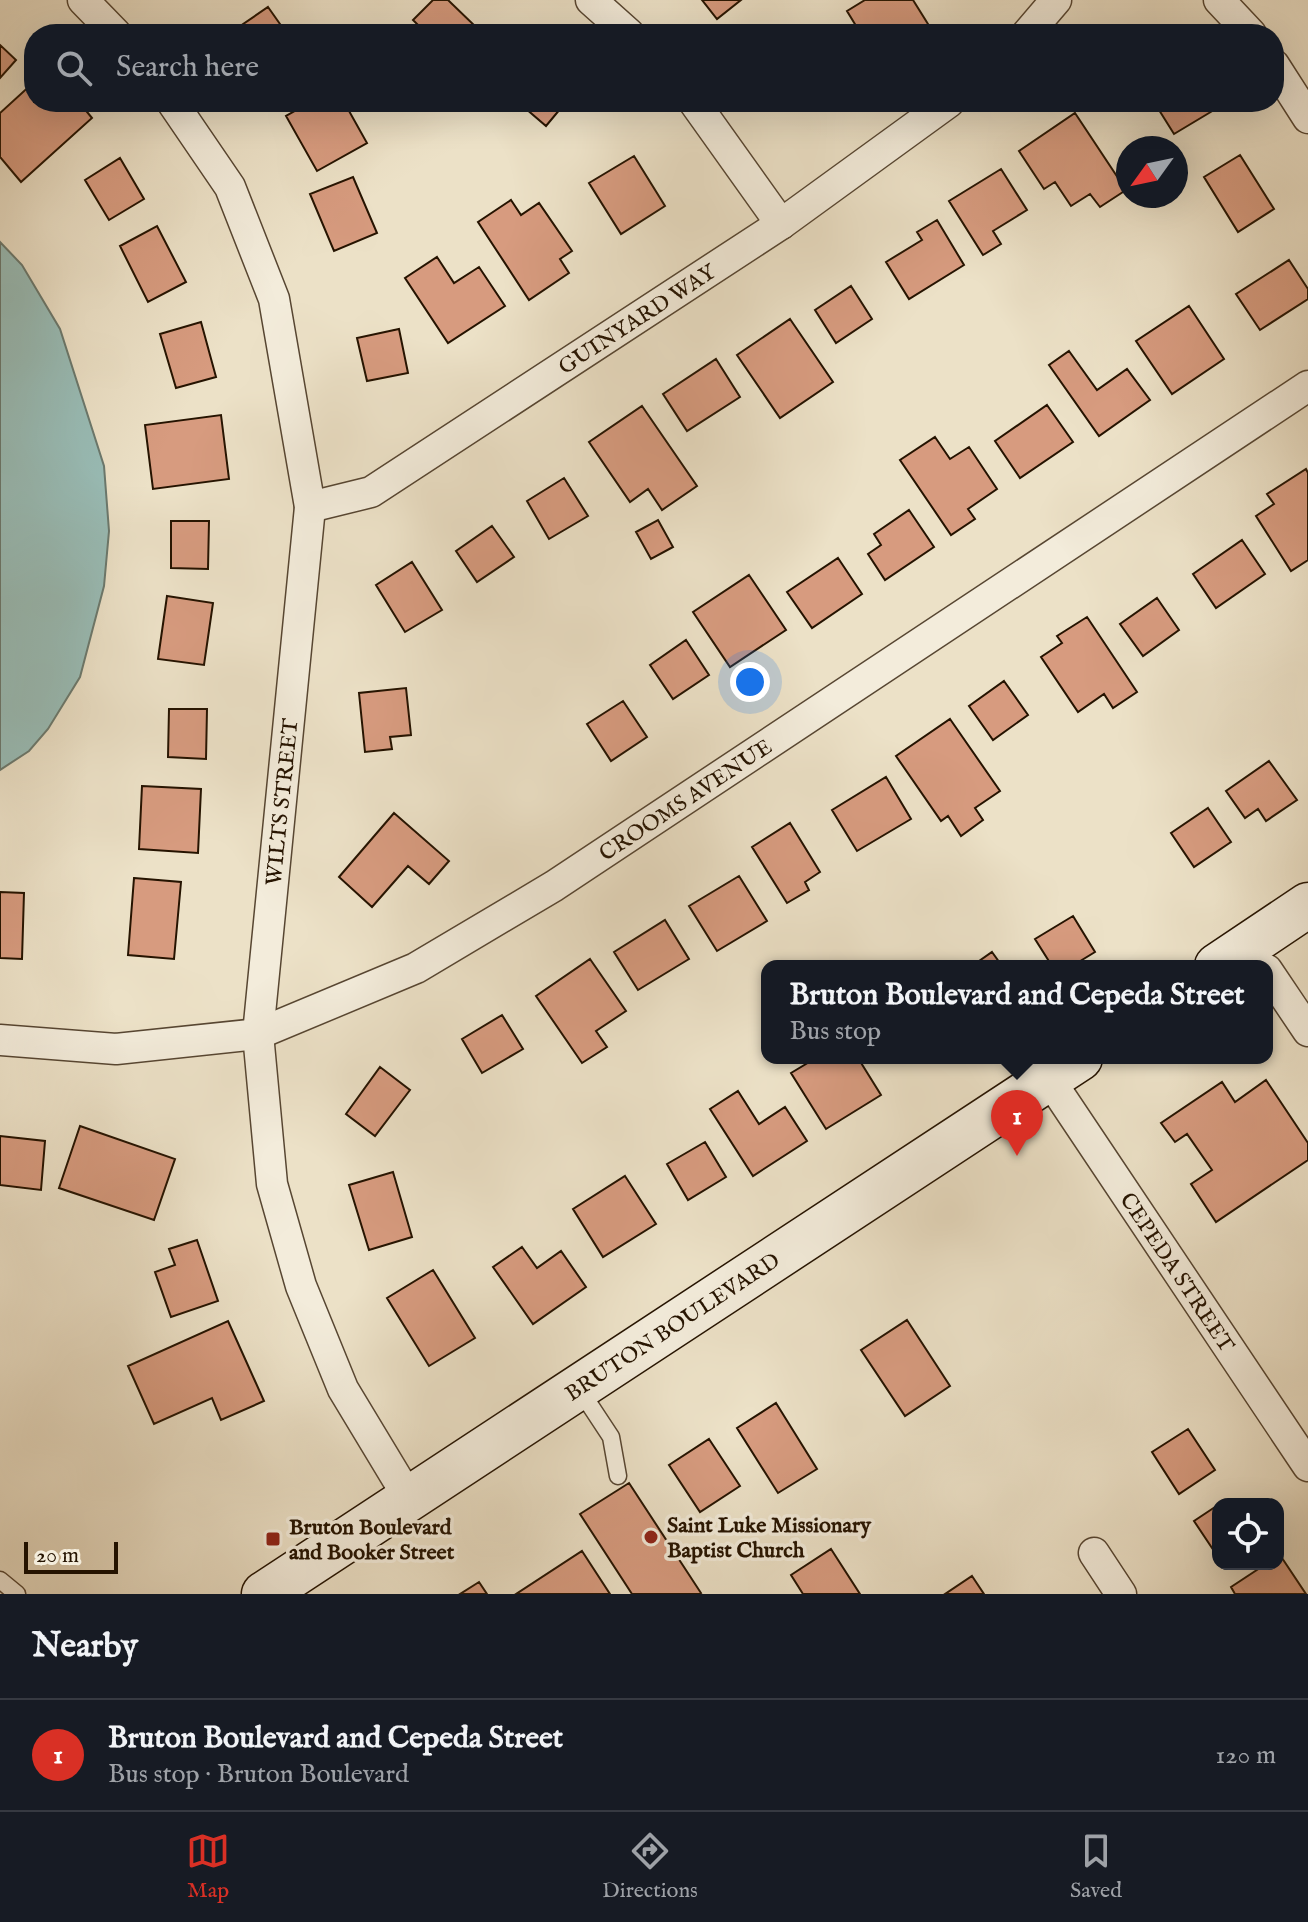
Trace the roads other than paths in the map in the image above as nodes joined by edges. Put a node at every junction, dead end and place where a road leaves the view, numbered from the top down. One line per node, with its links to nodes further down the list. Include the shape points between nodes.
1 (83, 0): 5 (street)
2 (591, 0): 6 (street)
3 (1056, 0): 7 (street)
4 (1219, 0): 8 (street)
5 (106, 24)
6 (618, 24)
7 (1036, 24)
8 (1242, 24)
9 (1284, 81): 13 (street)
10 (179, 112): 16 (street, WILTS STREET, via 230,187 274,299)
11 (701, 112): 14 (street)
12 (935, 112): 14 (street, GUINYARD WAY)
13 (1308, 118)
14 (781, 224): 16 (street, GUINYARD WAY, via 371,492)
15 (1308, 386): 21 (street, CROOMS AVENUE, via 554,886 416,968)
16 (310, 507): 21 (street, WILTS STREET)
17 (1308, 905): 18 (street)
18 (1250, 960)
19 (1273, 989): 20 (street)
20 (1308, 1031)
21 (258, 1034): 22 (street, CROOMS AVENUE, via 116,1049); 27 (street, WILTS STREET, via 272,1184 301,1286 343,1389)
22 (0, 1040)
23 (1065, 1068): 24 (street, BRUTON BOULEVARD); 25 (street, CEPEDA STREET)
24 (579, 1389): 26 (lane, via 611,1437); 27 (street, BRUTON BOULEVARD)
25 (1308, 1466)
26 (618, 1476)
27 (410, 1500): 31 (street, BRUTON BOULEVARD)
28 (1094, 1553): 32 (street)
29 (0, 1580): 30 (lane)
30 (17, 1594)
31 (264, 1594)
32 (1121, 1594)

